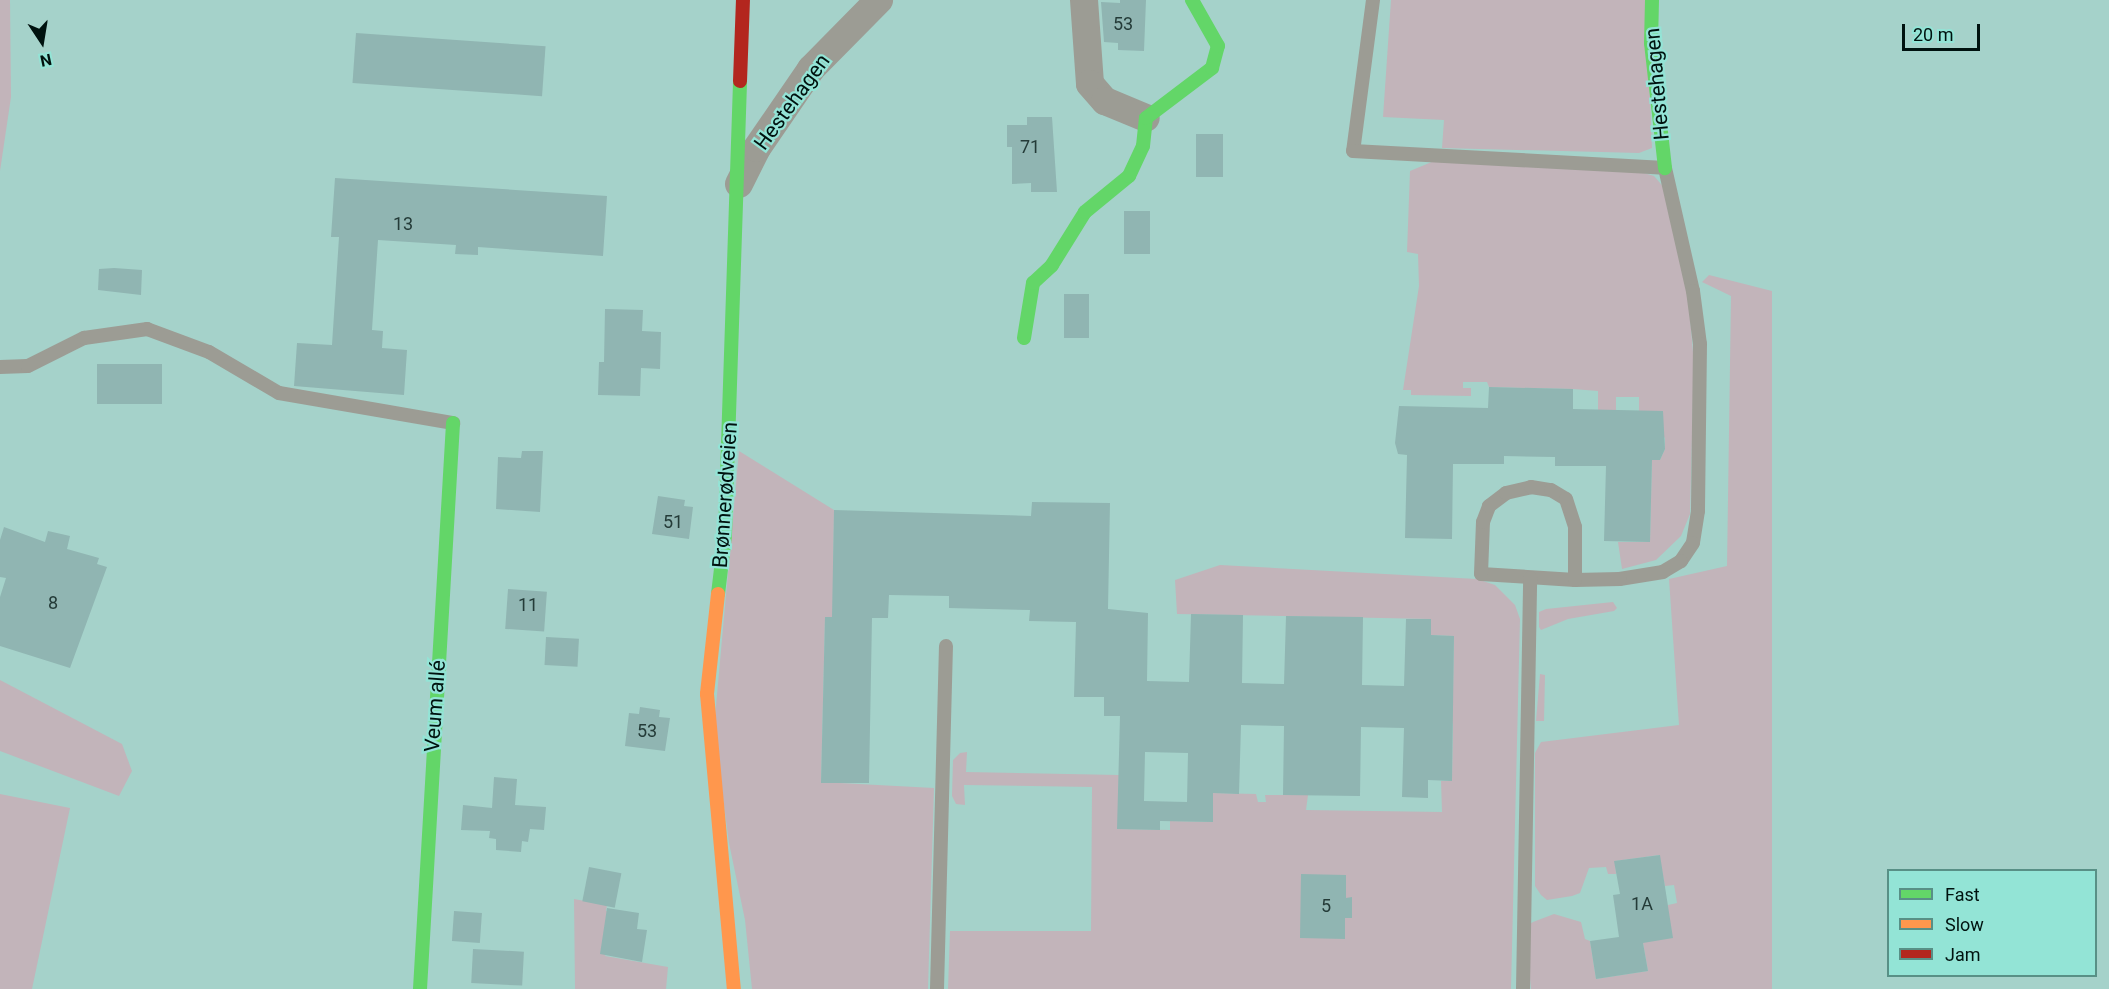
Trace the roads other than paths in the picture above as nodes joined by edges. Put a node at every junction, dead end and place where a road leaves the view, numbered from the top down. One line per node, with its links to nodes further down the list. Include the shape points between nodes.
1 (743, 0): 9 (street, Brønnerødveien, via 736,121)
2 (879, 0): 9 (street, Hestehagen, via 811,69 757,148)
3 (1084, 0): 7 (street, via 1090,84 1106,101)
4 (1192, 0): 7 (street, via 1218,46 1212,68)
5 (1373, 0): 8 (lane, via 1353,151)
6 (1652, 0): 8 (street, Hestehagen, via 1651,43)
7 (1146, 118): 10 (street, via 1143,146 1129,176 1085,212 1052,266 1034,283)
8 (1665, 168): 14 (lane, via 1693,291 1700,344 1698,511 1693,543 1681,561 1663,572 1620,579)
9 (739, 184): 17 (street, Brønnerødveien, via 725,535 706,694)
10 (1024, 338)
11 (0, 367): 12 (lane, via 28,366 84,338 147,329 209,352 279,393)
12 (453, 423): 16 (street, Veum allé)
13 (1530, 578): 14 (lane); 14 (lane, via 1482,574 1483,522 1489,506 1506,493 1531,487 1551,490 1566,500 1575,527); 19 (lane)
14 (1575, 580)
15 (946, 646): 18 (lane)
16 (420, 989)
17 (734, 989)
18 (937, 989)
19 (1523, 989)

